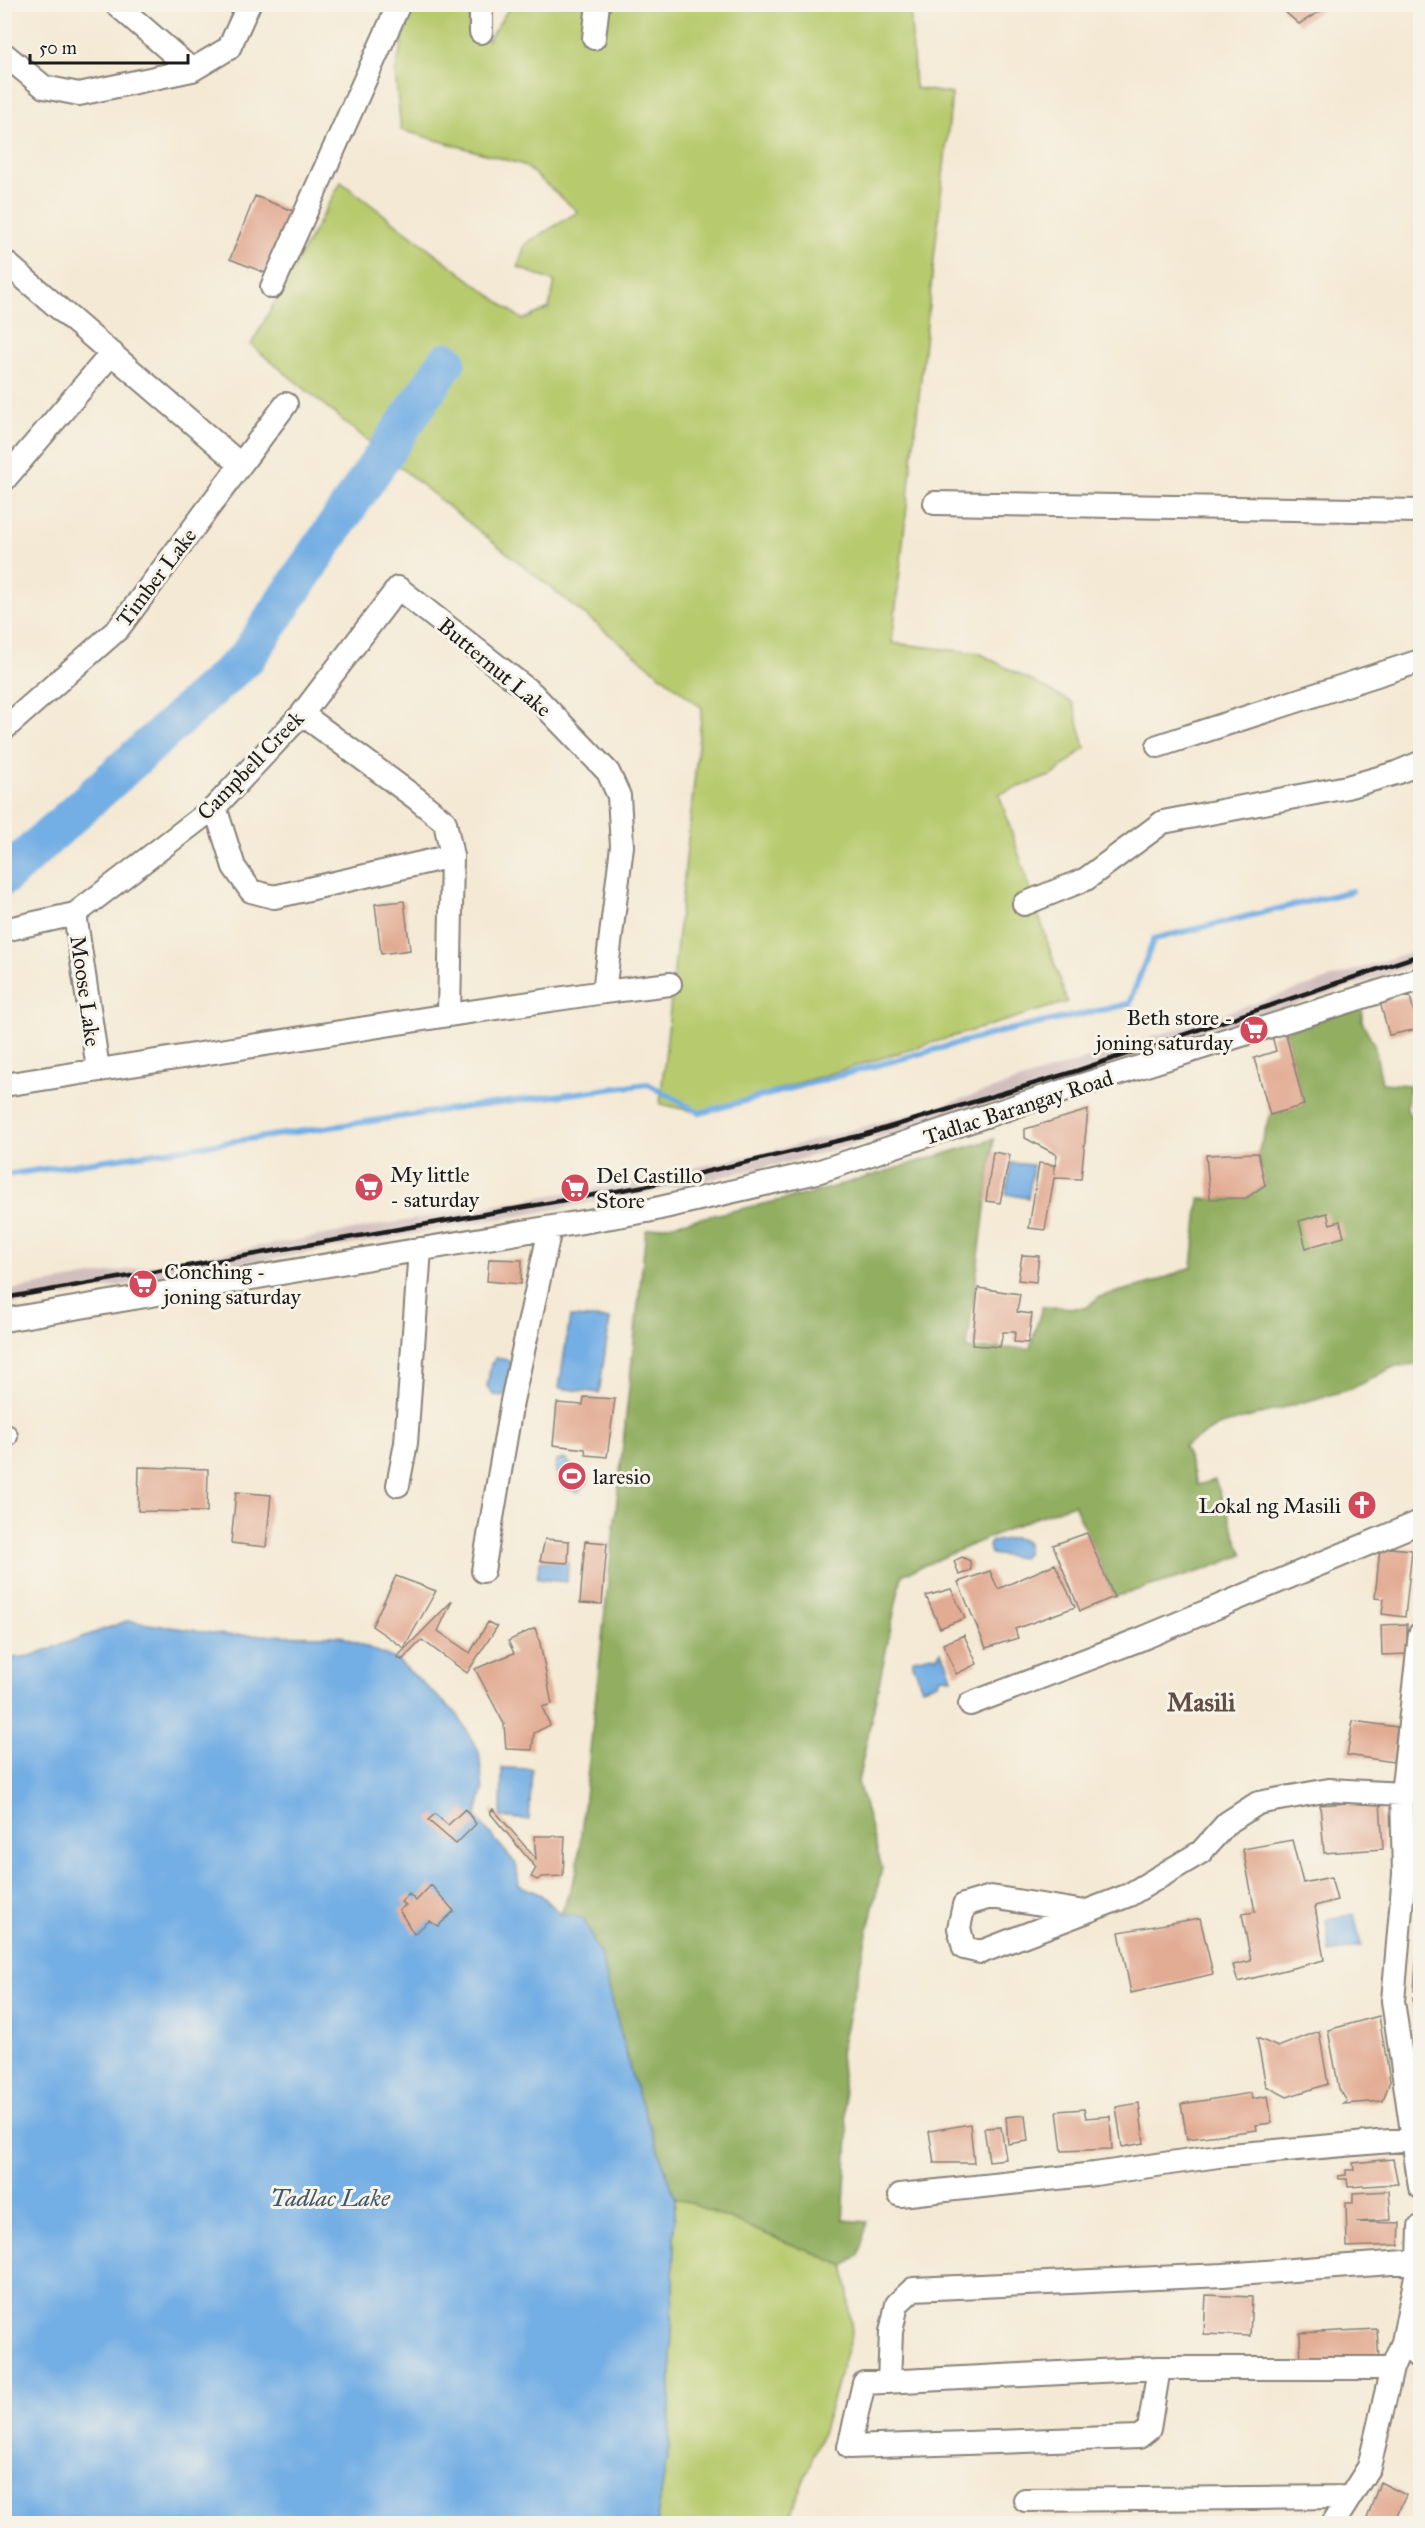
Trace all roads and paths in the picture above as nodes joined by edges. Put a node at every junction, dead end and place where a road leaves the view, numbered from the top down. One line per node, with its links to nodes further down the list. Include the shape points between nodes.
1 (116, 4): 9 (street)
2 (249, 4): 9 (street, via 229,48)
3 (399, 4): 11 (street)
4 (481, 4): 6 (street)
5 (598, 4): 7 (street)
6 (481, 32)
7 (594, 38)
8 (4, 54): 9 (street, via 44,87 79,94)
9 (192, 70)
10 (4, 261): 12 (street)
11 (272, 287)
12 (112, 353): 14 (street); 15 (street)
13 (286, 404): 14 (street, Timber Lake)
14 (240, 464): 21 (street, Timber Lake, via 118,629)
15 (6, 475)
16 (935, 503): 17 (street)
17 (1420, 511)
18 (398, 588): 20 (street, Campbell Creek); 31 (street, Butternut Lake, via 533,694 608,772 619,796 622,846)
19 (1420, 661): 22 (street)
20 (302, 714): 24 (street, Campbell Creek); 25 (street, via 445,822)
21 (4, 729)
22 (1158, 746)
23 (1420, 763): 26 (street, via 1347,787 1163,822 1086,879)
24 (215, 807): 25 (street, via 234,867 251,891 274,897); 27 (street, Campbell Creek)
25 (452, 856): 32 (street)
26 (1024, 904)
27 (75, 914): 28 (street, Campbell Creek); 33 (street, Moose Lake)
28 (4, 930)
29 (1420, 979): 35 (street, Tadlac Barangay Road, via 817,1172)
30 (670, 984): 31 (street)
31 (604, 992): 32 (street)
32 (449, 1014): 33 (street)
33 (98, 1069): 34 (street)
34 (4, 1085)
35 (550, 1229): 36 (street, Tadlac Barangay Road); 40 (street, via 512,1401)
36 (420, 1249): 37 (street, Tadlac Barangay Road); 38 (street, via 406,1443)
37 (4, 1320)
38 (398, 1485)
39 (1420, 1522): 42 (street, via 1141,1639)
40 (483, 1571)
41 (1420, 1634): 43 (street)
42 (970, 1704)
43 (1402, 1794): 44 (street); 45 (street, via 1329,1790 1258,1803 1227,1823 1201,1852 1129,1895)
44 (1412, 1873): 46 (street, via 1393,2001)
45 (1085, 1912): 45 (street, via 992,1897 964,1905 959,1928 964,1948 981,1952)
46 (1413, 2139): 47 (street); 48 (street, via 1218,2156)
47 (1420, 2187)
48 (900, 2195)
49 (1420, 2227): 50 (street)
50 (1419, 2261): 51 (street); 55 (street, via 1223,2275 913,2289 897,2304 891,2332)
51 (1403, 2342): 52 (street); 54 (street)
52 (1420, 2358)
53 (1159, 2367): 54 (street); 55 (street); 55 (street, via 1149,2429 1139,2437 849,2447 864,2383)
54 (1392, 2368): 56 (street, via 1369,2467)
55 (889, 2382)
56 (1349, 2497): 57 (street); 58 (street)
57 (1025, 2500)
58 (1333, 2523)

